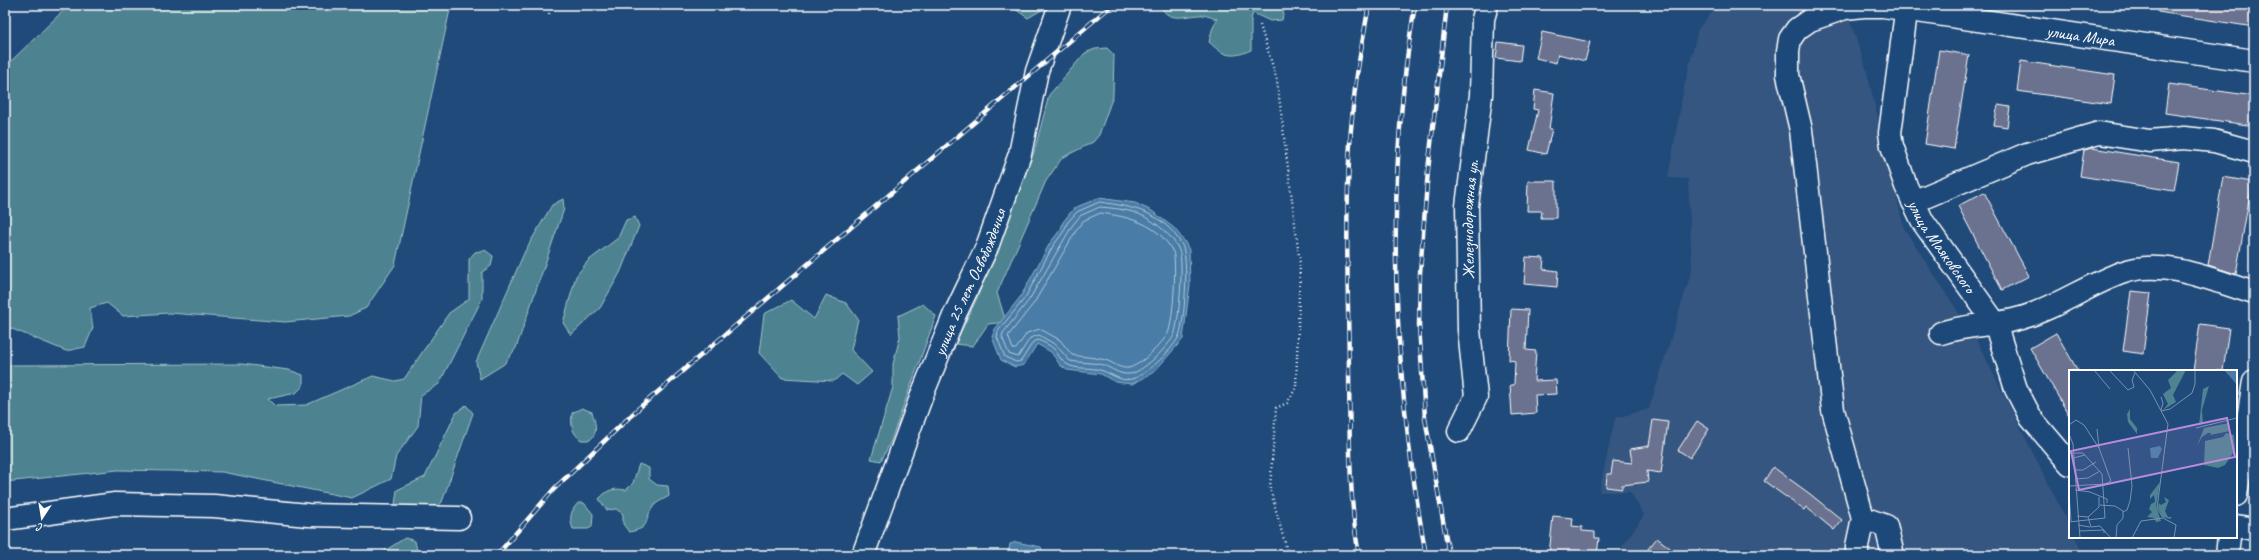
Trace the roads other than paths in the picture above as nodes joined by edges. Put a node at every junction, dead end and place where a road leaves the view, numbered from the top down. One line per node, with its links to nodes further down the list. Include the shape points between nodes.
1 (1060, 5): 15 (street, улица 25 лет Освобождения, via 1037,70 1020,154 989,239 925,388)
2 (1487, 5): 11 (street, Железнодорожная ул., via 1483,19 1481,95 1467,206 1470,330 1476,397)
3 (1907, 7): 4 (street, улица Мира); 6 (street, улица Маяковского, via 1890,133 1892,146); 17 (street, улица Мира, via 1864,6 1826,14 1797,28 1790,39 1788,51 1788,75 1800,130 1833,410)
4 (2254, 61)
5 (2254, 152): 6 (street, via 2214,141 2184,138 2150,141 2099,133 2027,154)
6 (1913, 202): 8 (street, улица Маяковского, via 1923,222)
7 (2254, 293): 8 (street, via 2185,273 2140,269 2122,272 2023,318)
8 (1995, 323): 9 (street, via 1960,326); 13 (street, улица Маяковского, via 2016,389 2031,418)
9 (1941, 333)
10 (2254, 381): 12 (street)
11 (1459, 431)
12 (2239, 457): 14 (street)
13 (2069, 463)
14 (2237, 482)
15 (878, 514): 22 (street, улица 25 лет Освобождения); 23 (street)
16 (459, 518): 18 (street, via 308,515 214,506 115,504)
17 (1863, 518): 24 (street, via 1857,546); 25 (street, via 1886,526)
18 (5, 519)
19 (2237, 526): 20 (street)
20 (2254, 529)
21 (2229, 538): 26 (street)
22 (863, 555)
23 (875, 555)
24 (1858, 555)
25 (1892, 555)
26 (2226, 555)

